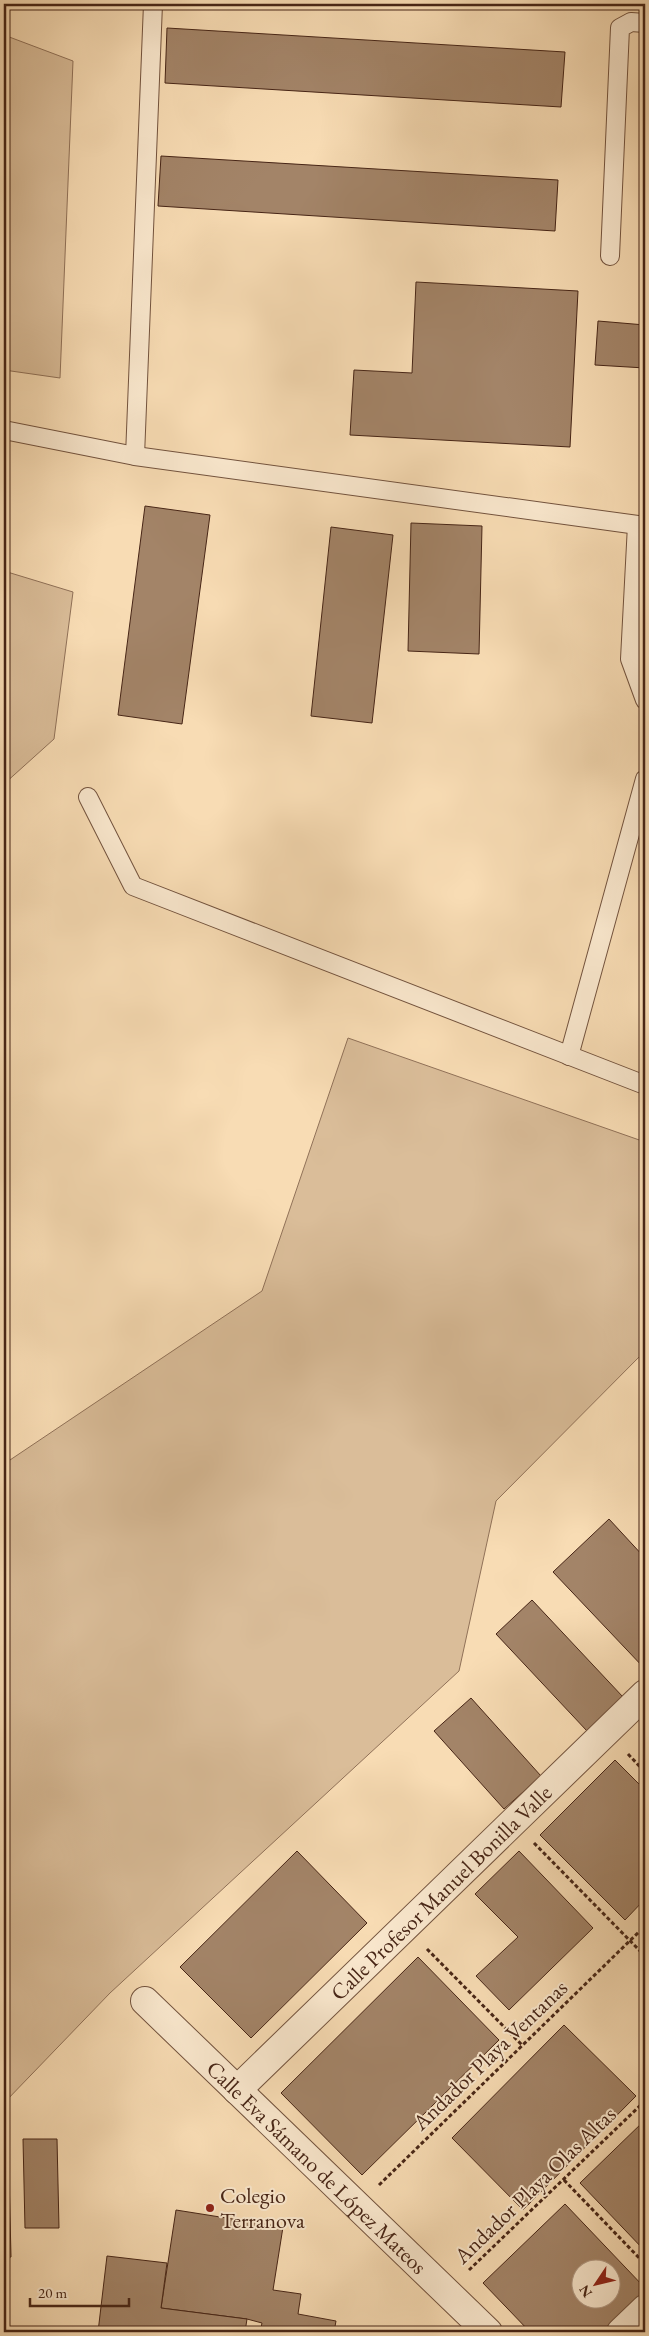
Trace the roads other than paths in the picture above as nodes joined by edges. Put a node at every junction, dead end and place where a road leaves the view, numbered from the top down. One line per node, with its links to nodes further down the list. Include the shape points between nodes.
1 (153, 4): 5 (lane)
2 (645, 23): 3 (lane, via 631,22 620,28)
3 (610, 256)
4 (4, 430): 5 (lane)
5 (136, 456): 6 (lane)
6 (641, 526): 7 (lane, via 630,659)
7 (645, 700)
8 (645, 779): 10 (lane)
9 (88, 797): 10 (lane, via 133,886)
10 (569, 1056): 11 (lane)
11 (645, 1085)
12 (645, 1694): 14 (street, Calle Profesor Manuel Bonilla Valle)
13 (145, 2001): 14 (street, Calle Eva Sámano de López Mateos)
14 (237, 2090): 16 (street, Calle Eva Sámano de López Mateos)
15 (645, 2309): 17 (street)
16 (488, 2332)
17 (621, 2332)

